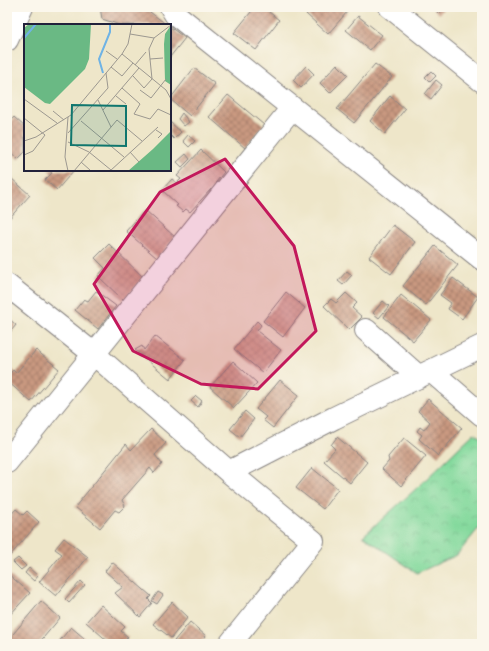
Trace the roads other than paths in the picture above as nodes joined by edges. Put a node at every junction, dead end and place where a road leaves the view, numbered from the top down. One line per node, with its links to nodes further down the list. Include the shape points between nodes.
1 (22, 7): 4 (street)
2 (171, 7): 6 (street, via 175,14)
3 (390, 7): 5 (street)
4 (7, 40)
5 (482, 81)
6 (292, 108): 7 (street); 11 (street)
7 (482, 260)
8 (8, 289): 11 (street)
9 (366, 330): 12 (street)
10 (482, 346): 12 (street)
11 (94, 354): 14 (street); 15 (street)
12 (425, 374): 13 (street); 15 (street)
13 (482, 414)
14 (7, 462)
15 (229, 472): 16 (street, via 313,541)
16 (230, 644)

